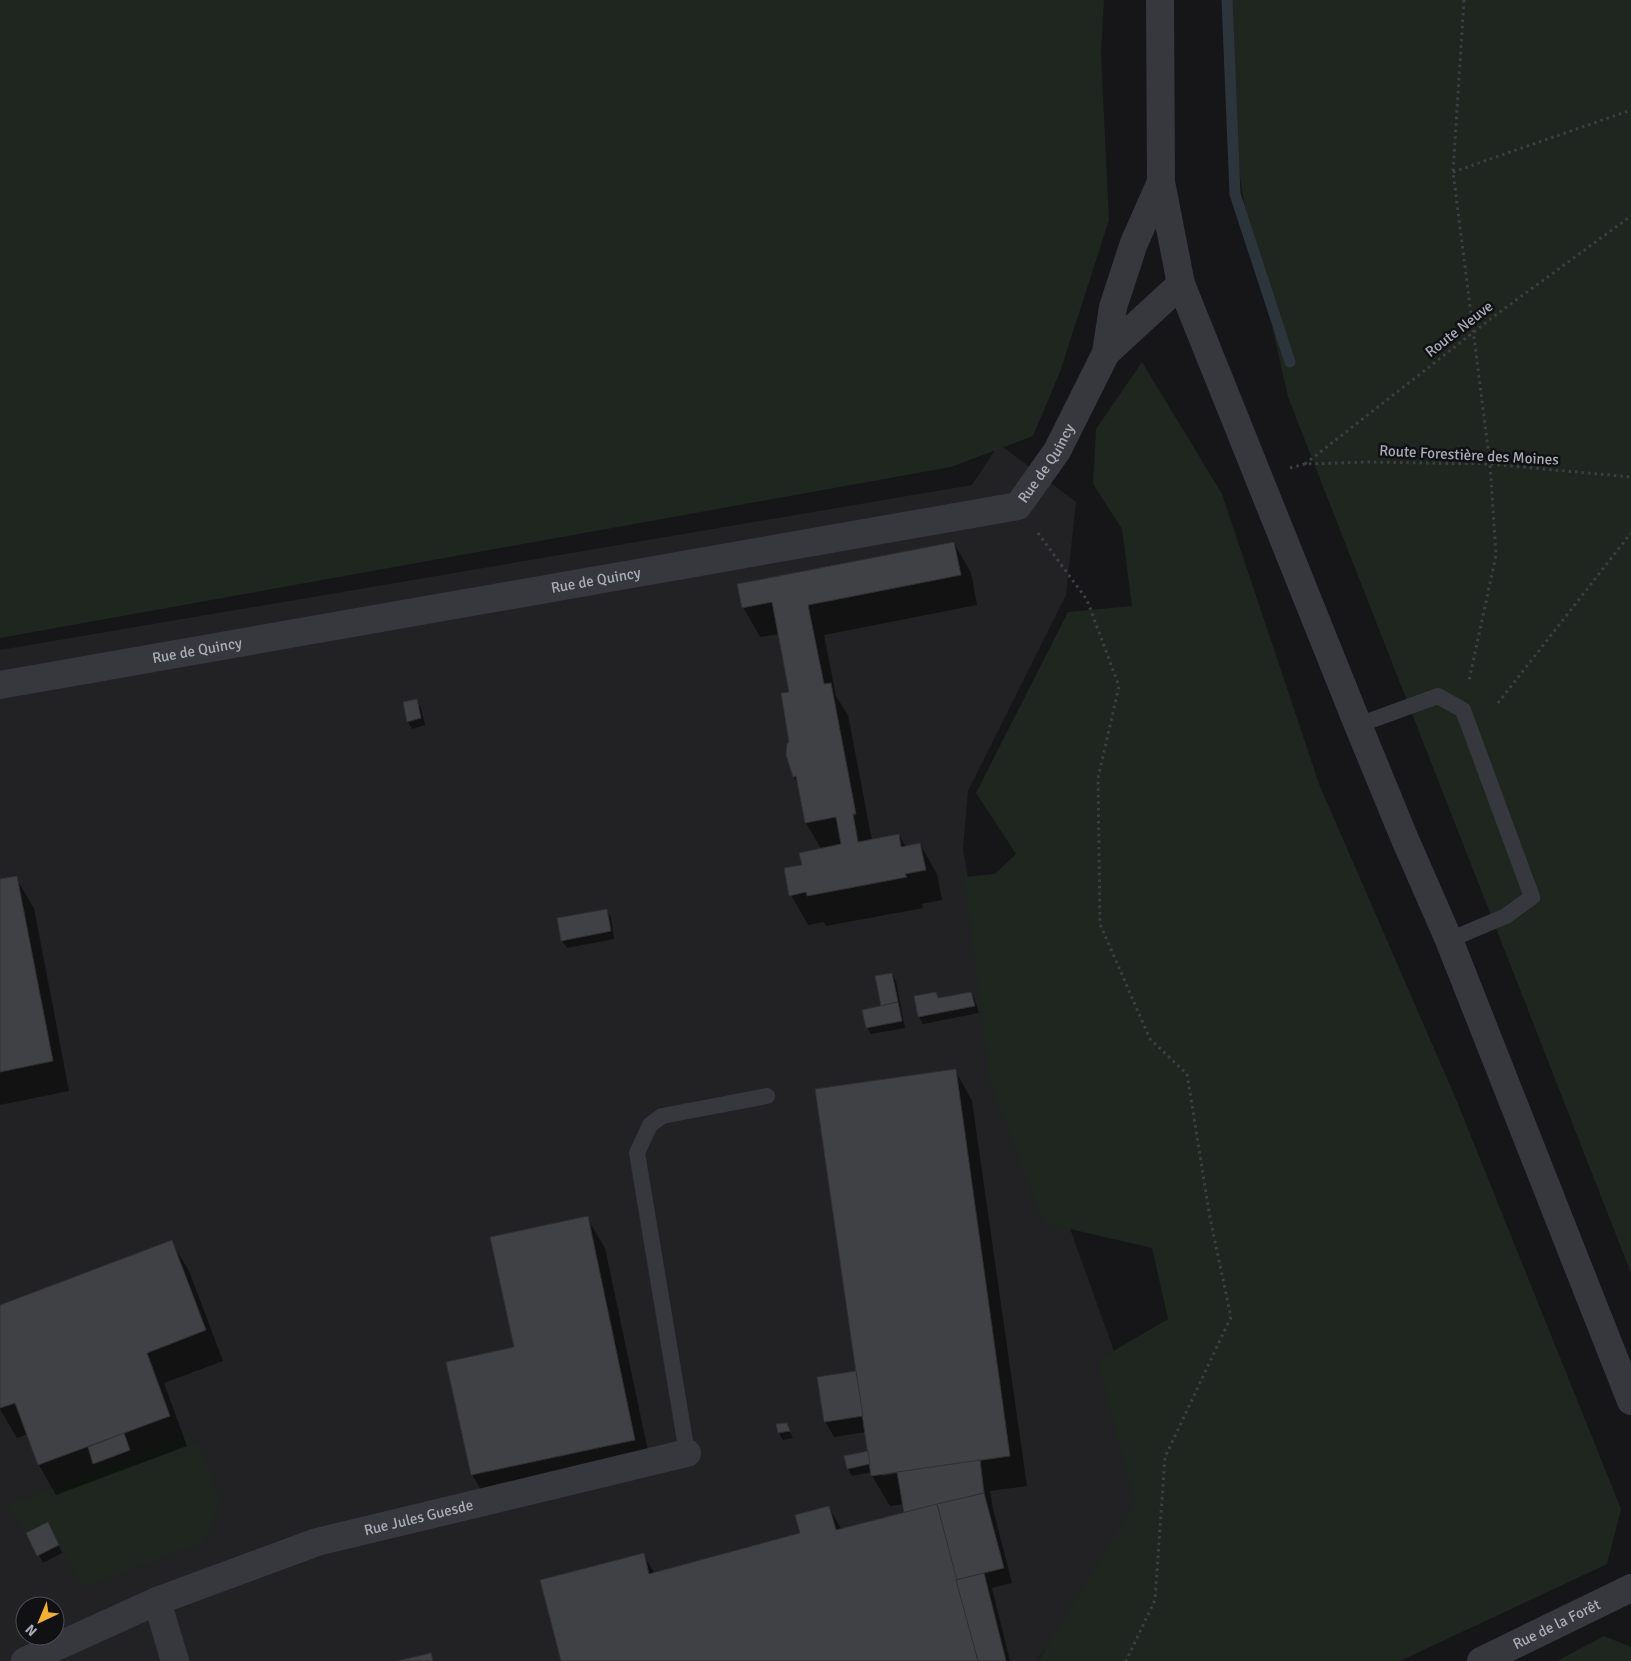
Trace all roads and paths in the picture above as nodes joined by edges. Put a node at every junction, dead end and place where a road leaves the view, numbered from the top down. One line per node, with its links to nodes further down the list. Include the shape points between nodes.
1 (1160, 0): 5 (street)
2 (1464, 0): 4 (path)
3 (1631, 110): 4 (path)
4 (1453, 172): 10 (path)
5 (1161, 182): 7 (street); 8 (street, Rue de Quincy, via 1134,243 1113,306)
6 (1631, 216): 9 (path, Route Neuve, via 1493,317)
7 (1181, 284): 8 (street, Rue de Quincy); 17 (street)
8 (1106, 353): 12 (street, Rue de Quincy, via 1057,451)
9 (1305, 464): 10 (path, Route Forestière des Moines)
10 (1490, 464): 11 (path, Route Forestière des Moines); 16 (path, via 1496,555)
11 (1631, 476)
12 (1018, 506): 14 (street, Rue de Quincy); 26 (path, via 1087,600 1119,686 1098,778 1100,924 1150,1039 1187,1074 1230,1317 1165,1457 1155,1600)
13 (1631, 533): 15 (path)
14 (0, 685)
15 (1498, 703)
16 (1463, 710): 17 (lane, via 1438,696); 18 (lane, via 1532,898 1506,916)
17 (1358, 725): 18 (street)
18 (1449, 940): 20 (street)
19 (766, 1096): 21 (lane, via 662,1116 650,1125 637,1153)
20 (1631, 1401)
21 (687, 1454): 23 (street, Rue Jules Guesde, via 317,1542)
22 (1631, 1588): 27 (street, Rue de la Forêt)
23 (157, 1601): 24 (street, Rue Jules Guesde); 25 (street)
24 (25, 1661)
25 (175, 1661)
26 (1126, 1661)
27 (1481, 1661)

